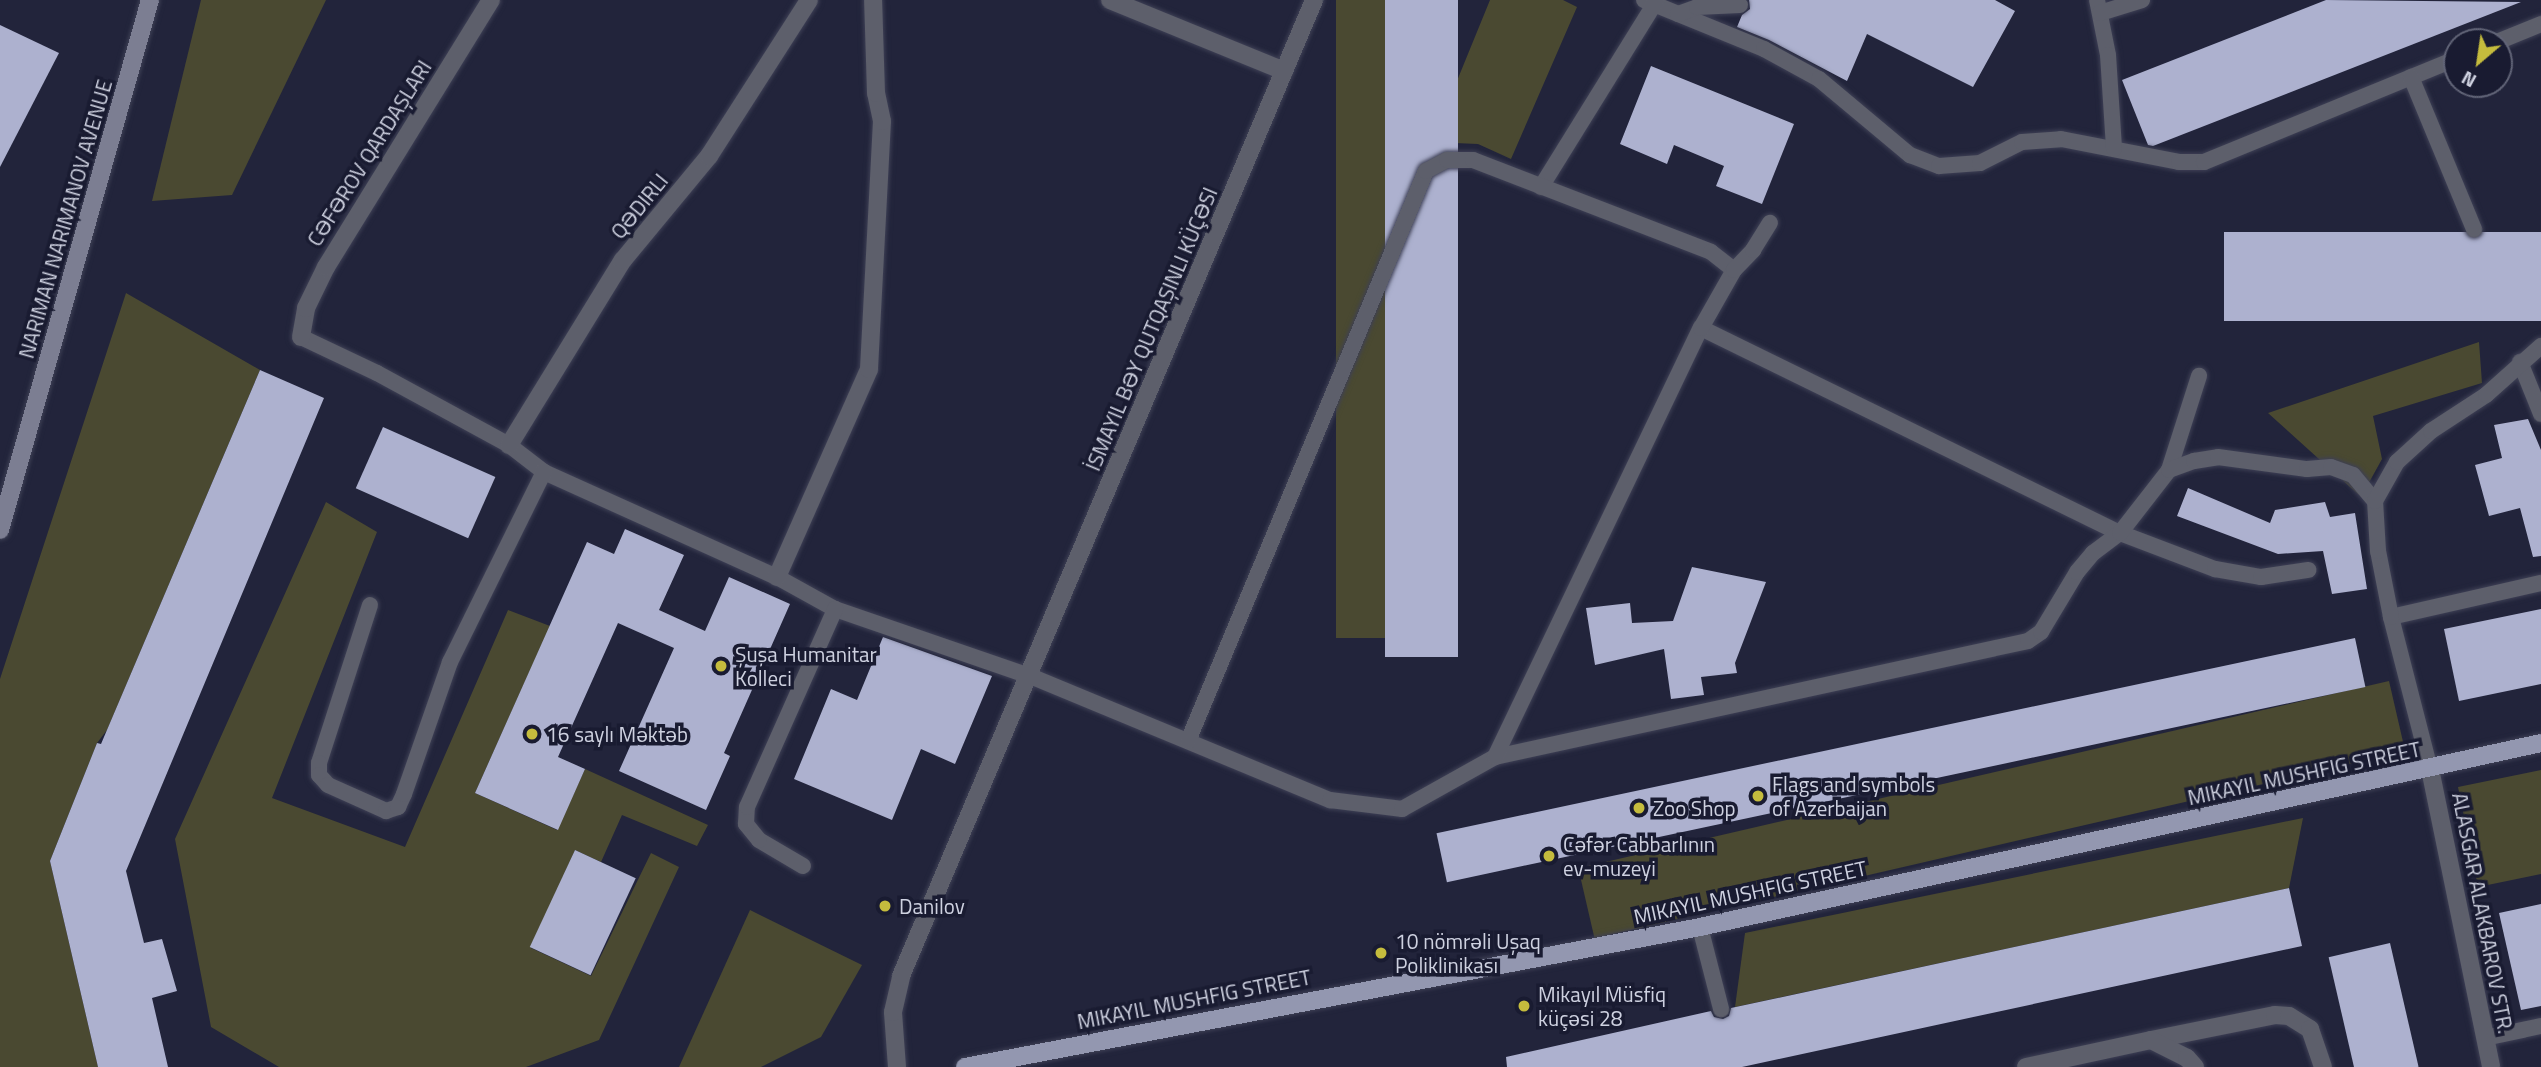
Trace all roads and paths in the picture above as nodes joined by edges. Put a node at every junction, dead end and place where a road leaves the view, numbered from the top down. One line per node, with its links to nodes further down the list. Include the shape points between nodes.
1 (150, 0): 32 (main road, NARIMAN NARIMANOV AVENUE)
2 (491, 0): 23 (street, via 326,267 306,308)
3 (809, 0): 28 (street, QƏDIRLI, via 709,156 623,260)
4 (873, 0): 35 (street, via 881,121 869,369)
5 (1110, 0): 15 (street)
6 (1314, 0): 15 (street)
7 (2142, 0): 10 (lane)
8 (1651, 2): 11 (lane); 18 (lane)
9 (1740, 5): 11 (lane)
10 (2099, 6): 17 (lane, via 2108,55)
11 (1678, 14): 17 (lane, via 1764,49 1819,79 1910,155 1939,166 1980,163 2022,142 2061,139)
12 (2541, 24): 13 (lane)
13 (2513, 35)
14 (2443, 64): 16 (lane)
15 (1284, 71): 40 (street)
16 (2411, 77): 17 (lane, via 2204,162 2179,162); 20 (lane)
17 (2114, 149)
18 (1541, 187): 21 (lane, via 1711,252); 41 (lane, via 1473,160 1447,160 1426,171)
19 (1770, 223): 21 (lane)
20 (2474, 229)
21 (1734, 270): 22 (lane)
22 (1701, 328): 33 (lane); 43 (lane)
23 (301, 337): 28 (lane)
24 (2541, 346): 25 (lane)
25 (2520, 362): 27 (lane); 31 (lane, via 2486,395 2431,431 2397,462)
26 (2199, 376): 29 (lane)
27 (2541, 414)
28 (509, 445): 30 (lane)
29 (2169, 470): 31 (lane, via 2218,457 2307,469 2331,467 2353,475); 33 (lane)
30 (544, 472): 35 (lane); 37 (lane, via 450,662 398,807 386,811 328,785 319,775)
31 (2375, 501): 39 (lane, via 2378,551)
32 (0, 530)
33 (2119, 533): 34 (lane, via 2215,569 2261,577); 43 (lane, via 2093,553 2041,632 2028,641)
34 (2308, 569)
35 (777, 577): 38 (lane)
36 (2541, 583): 39 (lane)
37 (370, 605)
38 (835, 609): 40 (lane); 45 (lane, via 747,807 746,824 759,840)
39 (2391, 617): 44 (lane)
40 (1030, 676): 41 (lane); 51 (street, via 901,976 893,1012)
41 (1188, 741): 43 (lane, via 1330,800 1402,809)
42 (2541, 743): 44 (main road, MIKAYIL MUSHFIG STREET)
43 (1495, 757)
44 (2430, 769): 46 (main road, MIKAYIL MUSHFIG STREET); 49 (street, ALASGAR ALAKBAROV STR.)
45 (803, 866)
46 (1700, 927): 47 (lane); 52 (main road, MIKAYIL MUSHFIG STREET)
47 (1721, 1009)
48 (2541, 1026): 49 (lane)
49 (2485, 1038): 56 (street, ALASGAR ALAKBAROV STR.)
50 (2151, 1040): 53 (street); 54 (street); 55 (street, via 2289,1016 2310,1029)
51 (897, 1067)
52 (965, 1067)
53 (2026, 1067)
54 (2195, 1067)
55 (2323, 1067)
56 (2491, 1067)

